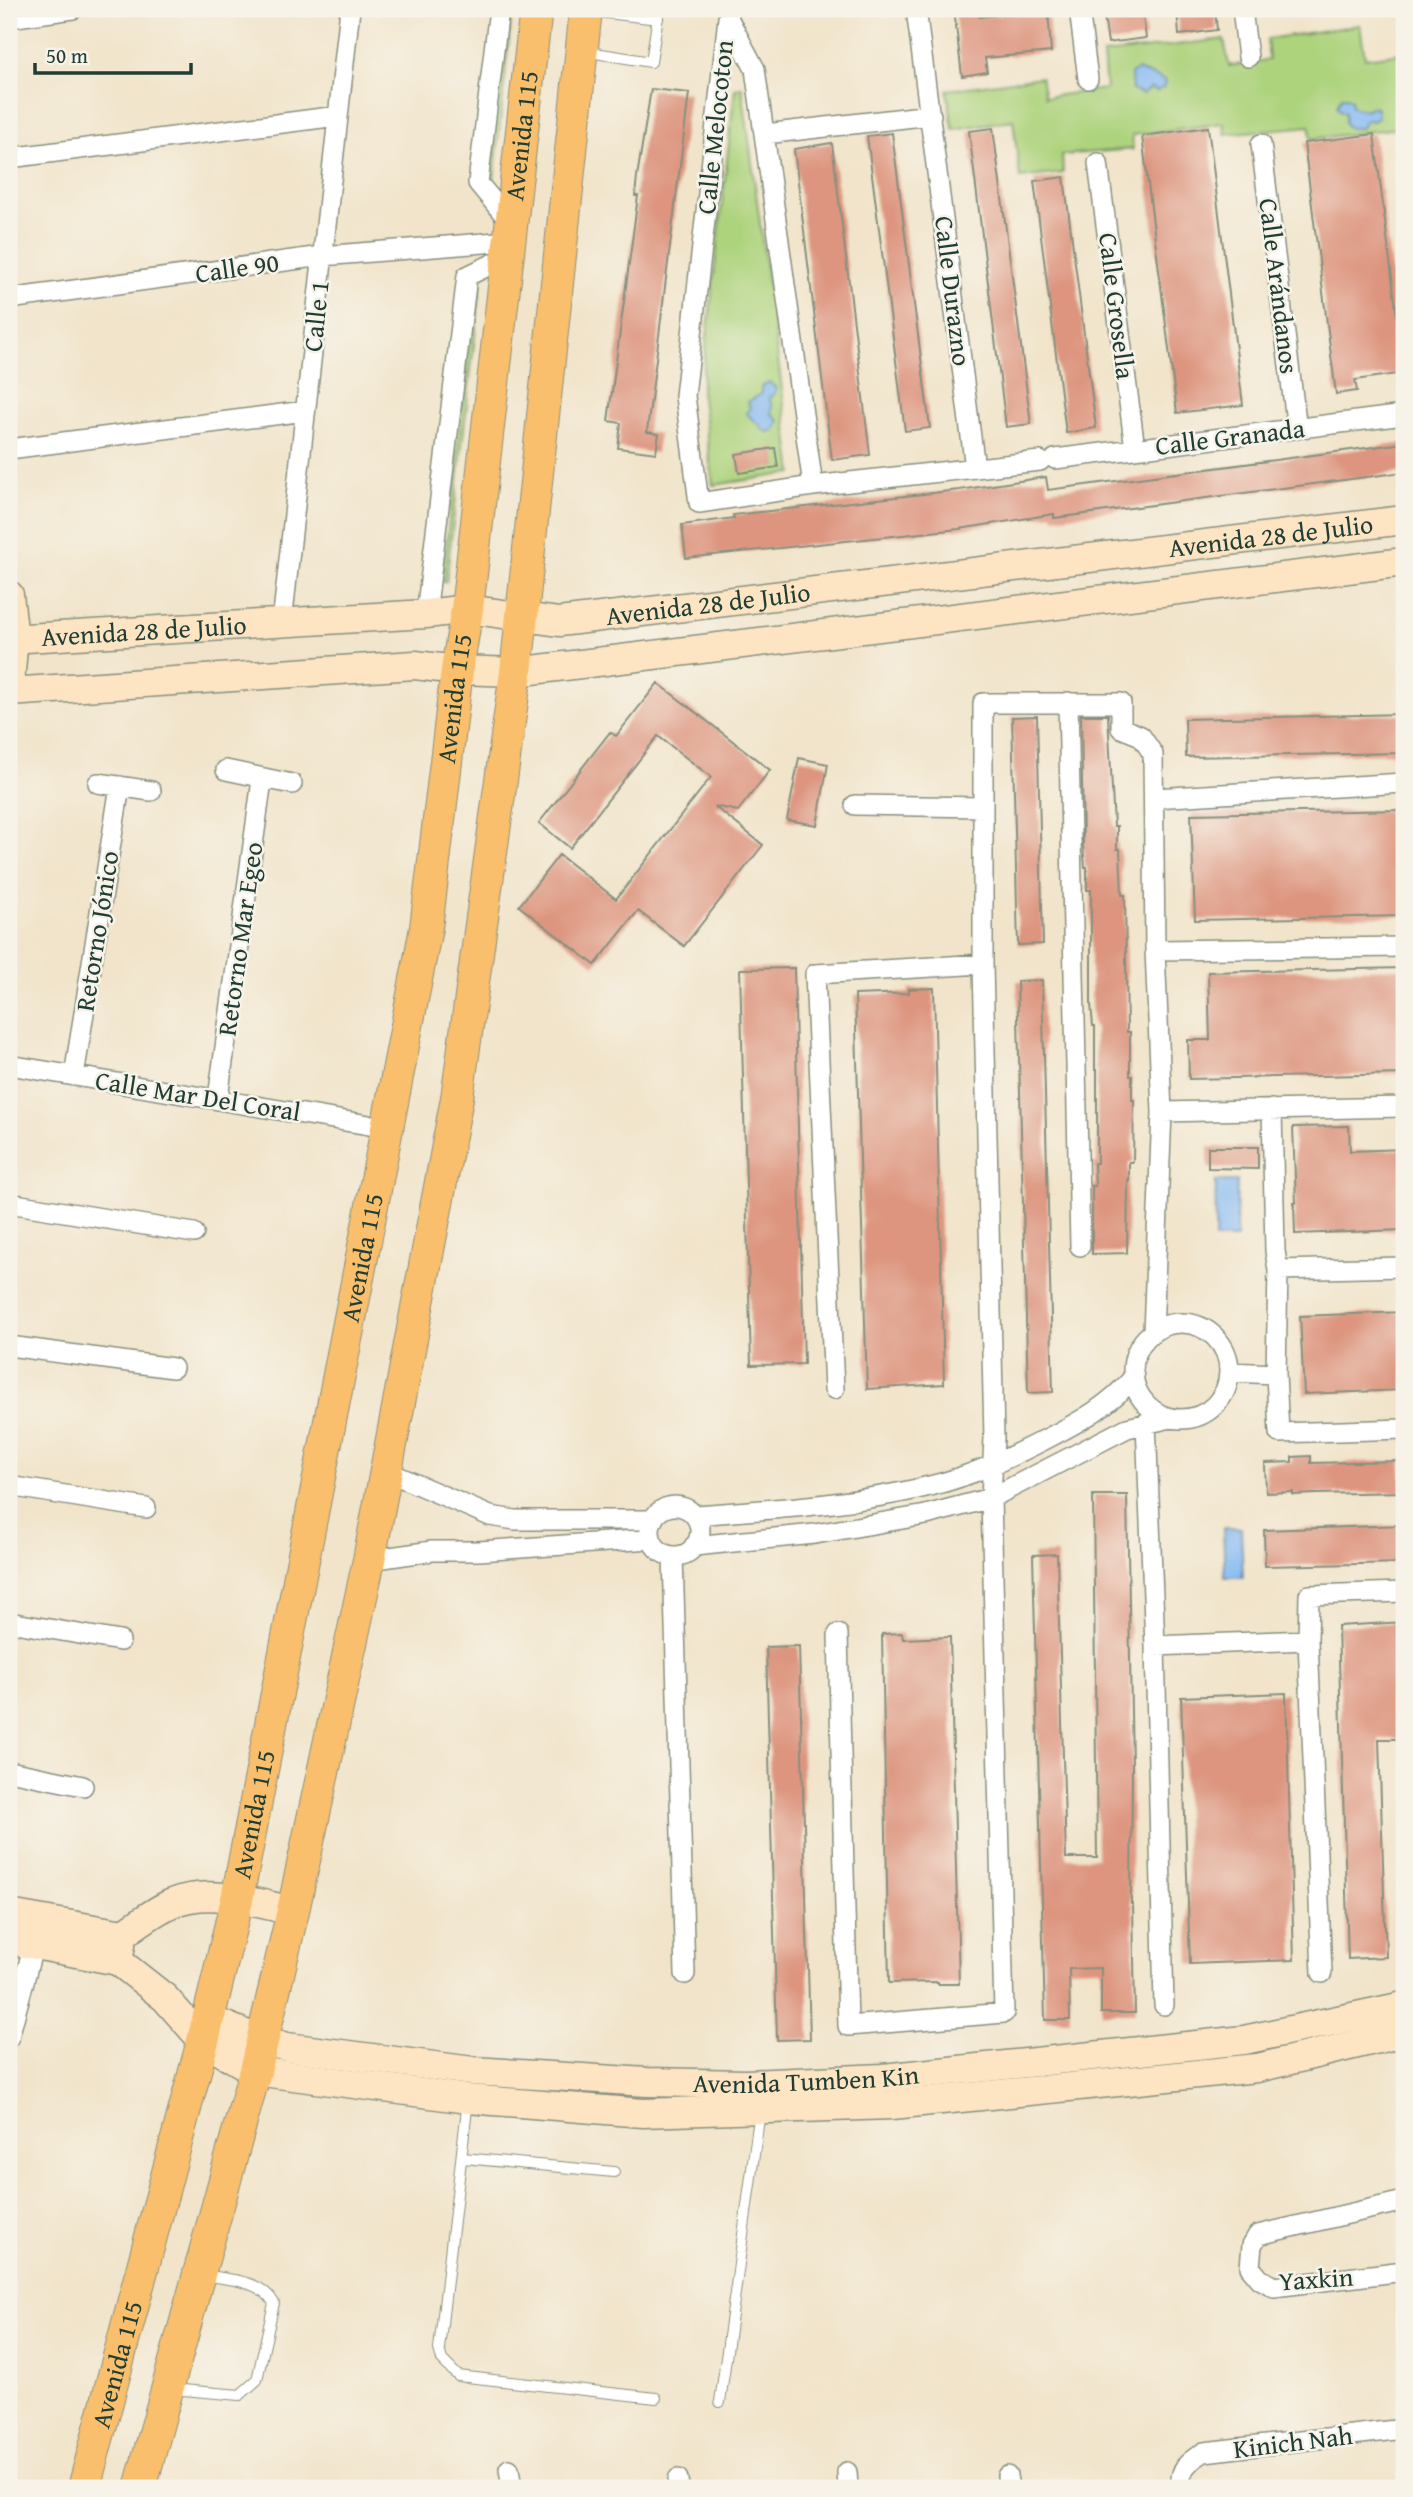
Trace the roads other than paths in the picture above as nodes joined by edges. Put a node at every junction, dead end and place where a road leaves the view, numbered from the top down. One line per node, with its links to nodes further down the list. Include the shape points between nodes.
1 (73, 9): 10 (street)
2 (350, 9): 15 (street, Calle 1)
3 (499, 9): 20 (street, via 478,183)
4 (536, 9): 20 (main road, Avenida 115)
5 (916, 9): 14 (street, Calle Durazno)
6 (1079, 9): 13 (street)
7 (1242, 9): 12 (street)
8 (586, 10): 9 (lane); 35 (main road, Avenida 115)
9 (659, 14): 11 (lane, via 652,62)
10 (9, 18)
11 (589, 52)
12 (1248, 57)
13 (1088, 79)
14 (931, 114): 16 (street); 28 (street, Calle Durazno)
15 (338, 117): 18 (street); 21 (street, Calle 1)
16 (765, 134): 29 (street, Calle Melocoton); 29 (street, Calle Melocoton, via 755,69 727,18 685,396 699,503)
17 (1261, 144): 25 (street, Calle Arándanos)
18 (9, 158)
19 (1098, 163): 27 (street, Calle Grosella)
20 (509, 240): 21 (street, Calle 90); 33 (main road, Avenida 115); 34 (street, via 467,276)
21 (322, 256): 22 (street, Calle 90); 23 (street, Calle 1)
22 (9, 299)
23 (305, 411): 26 (street); 36 (street, Calle 1)
24 (1404, 415): 25 (street, Calle Granada)
25 (1297, 429): 27 (street, Calle Granada)
26 (9, 449)
27 (1135, 449): 28 (street, Calle Granada)
28 (975, 468): 29 (street)
29 (813, 486)
30 (1404, 520): 35 (street, Avenida 28 de Julio, via 628,615 559,622)
31 (1404, 562): 39 (street, Avenida 28 de Julio)
32 (9, 595): 37 (street)
33 (467, 609): 34 (street, Avenida 28 de Julio); 35 (street, Avenida 28 de Julio); 38 (main road, Avenida 115)
34 (426, 614): 36 (street, Avenida 28 de Julio)
35 (522, 617): 39 (main road, Avenida 115)
36 (282, 623): 37 (street, Avenida 28 de Julio)
37 (11, 638): 40 (street)
38 (457, 670): 39 (street, Avenida 28 de Julio); 40 (street, Avenida 28 de Julio, via 415,665); 61 (main road, Avenida 115, via 426,928)
39 (516, 672): 78 (main road, Avenida 115, via 457,1098)
40 (9, 692)
41 (1068, 702): 49 (street, via 1121,703 1121,727 1141,736 1153,754); 51 (street, via 984,703); 64 (street)
42 (226, 771): 43 (street)
43 (262, 780): 46 (street); 57 (street, Retorno Mar Egeo)
44 (98, 783): 47 (street)
45 (1404, 783): 49 (street)
46 (292, 784)
47 (120, 786): 48 (street); 56 (street, Retorno Jónico)
48 (151, 791)
49 (1154, 798): 53 (street)
50 (855, 805): 51 (street)
51 (983, 807): 54 (street)
52 (1404, 947): 53 (street)
53 (1155, 950): 60 (street)
54 (983, 964): 73 (street, via 815,974); 77 (street)
55 (9, 1065): 56 (street, Calle Mar Del Coral)
56 (75, 1076): 57 (street, Calle Mar Del Coral)
57 (218, 1098): 61 (street, Calle Mar Del Coral)
58 (1404, 1107): 59 (street)
59 (1272, 1110): 60 (street); 66 (street)
60 (1162, 1112): 67 (street)
61 (387, 1128): 95 (main road, Avenida 115)
62 (9, 1203): 63 (street)
63 (194, 1233)
64 (1080, 1246)
65 (1404, 1268): 66 (street)
66 (1278, 1270): 71 (street)
67 (1153, 1332): 70 (street, via 1167,1325 1200,1326 1224,1348); 72 (street, via 1141,1345)
68 (9, 1346): 69 (street)
69 (173, 1368)
70 (1229, 1372): 71 (street); 74 (street, via 1223,1395 1213,1406 1194,1416)
71 (1276, 1374): 76 (street, via 1279,1433)
72 (1134, 1377): 74 (street, via 1146,1404); 77 (street, via 1085,1419)
73 (834, 1389)
74 (1171, 1418): 75 (street)
75 (1146, 1423): 80 (street, via 1127,1428); 92 (street)
76 (1404, 1429)
77 (993, 1464): 80 (street); 82 (street, via 933,1485 877,1497)
78 (386, 1471): 83 (street, via 490,1516); 86 (main road, Avenida 115)
79 (9, 1486): 81 (street)
80 (991, 1498): 84 (street, via 926,1516 815,1534); 89 (street, via 1004,2013 848,2026)
81 (146, 1508)
82 (694, 1515): 83 (street, via 679,1507 663,1509); 84 (street, via 699,1530)
83 (652, 1530): 85 (street, via 659,1550); 86 (street)
84 (694, 1546): 85 (street)
85 (673, 1556): 101 (street)
86 (369, 1560): 96 (main road, Avenida 115)
87 (1404, 1592): 91 (street, via 1310,1595)
88 (9, 1622): 90 (street)
89 (838, 1634)
90 (120, 1640)
91 (1308, 1640): 92 (street); 100 (street)
92 (1155, 1646): 102 (street)
93 (9, 1771): 94 (street)
94 (83, 1786)
95 (237, 1899): 96 (street); 99 (street, via 195,1896 174,1902); 104 (main road, Avenida 115)
96 (293, 1911): 107 (main road, Avenida 115)
97 (9, 1914): 99 (street)
98 (21, 1942): 99 (street); 106 (street)
99 (121, 1947): 104 (street, via 165,1998)
100 (1322, 1973)
101 (685, 1974)
102 (1164, 2005)
103 (1404, 2006): 107 (street, Avenida Tumben Kin, via 1244,2040 883,2078 746,2084 473,2071 287,2047)
104 (206, 2030): 107 (street, Avenida Tumben Kin); 120 (main road, Avenida 115)
105 (1404, 2033): 109 (street, Avenida Tumben Kin, via 1257,2068 892,2105)
106 (9, 2037)
107 (259, 2056): 108 (street, Avenida Tumben Kin); 114 (main road, Avenida 115)
108 (468, 2099): 109 (street, Avenida Tumben Kin, via 643,2113); 110 (lane)
109 (761, 2110): 117 (lane)
110 (463, 2158): 111 (lane); 116 (lane, via 439,2349 442,2360 458,2375)
111 (614, 2172)
112 (1404, 2201): 113 (street, Yaxkin, via 1258,2235 1250,2267 1274,2287)
113 (1404, 2271)
114 (199, 2274): 115 (main road, Avenida 115); 115 (lane, via 256,2285 274,2303 257,2380 240,2395)
115 (167, 2389): 121 (main road, Avenida 115)
116 (656, 2398)
117 (720, 2402)
118 (1404, 2429): 123 (street, Kinich Nah, via 1204,2452 1185,2463)
119 (509, 2469): 122 (street)
120 (83, 2488)
121 (140, 2488)
122 (512, 2488)
123 (1181, 2488)

